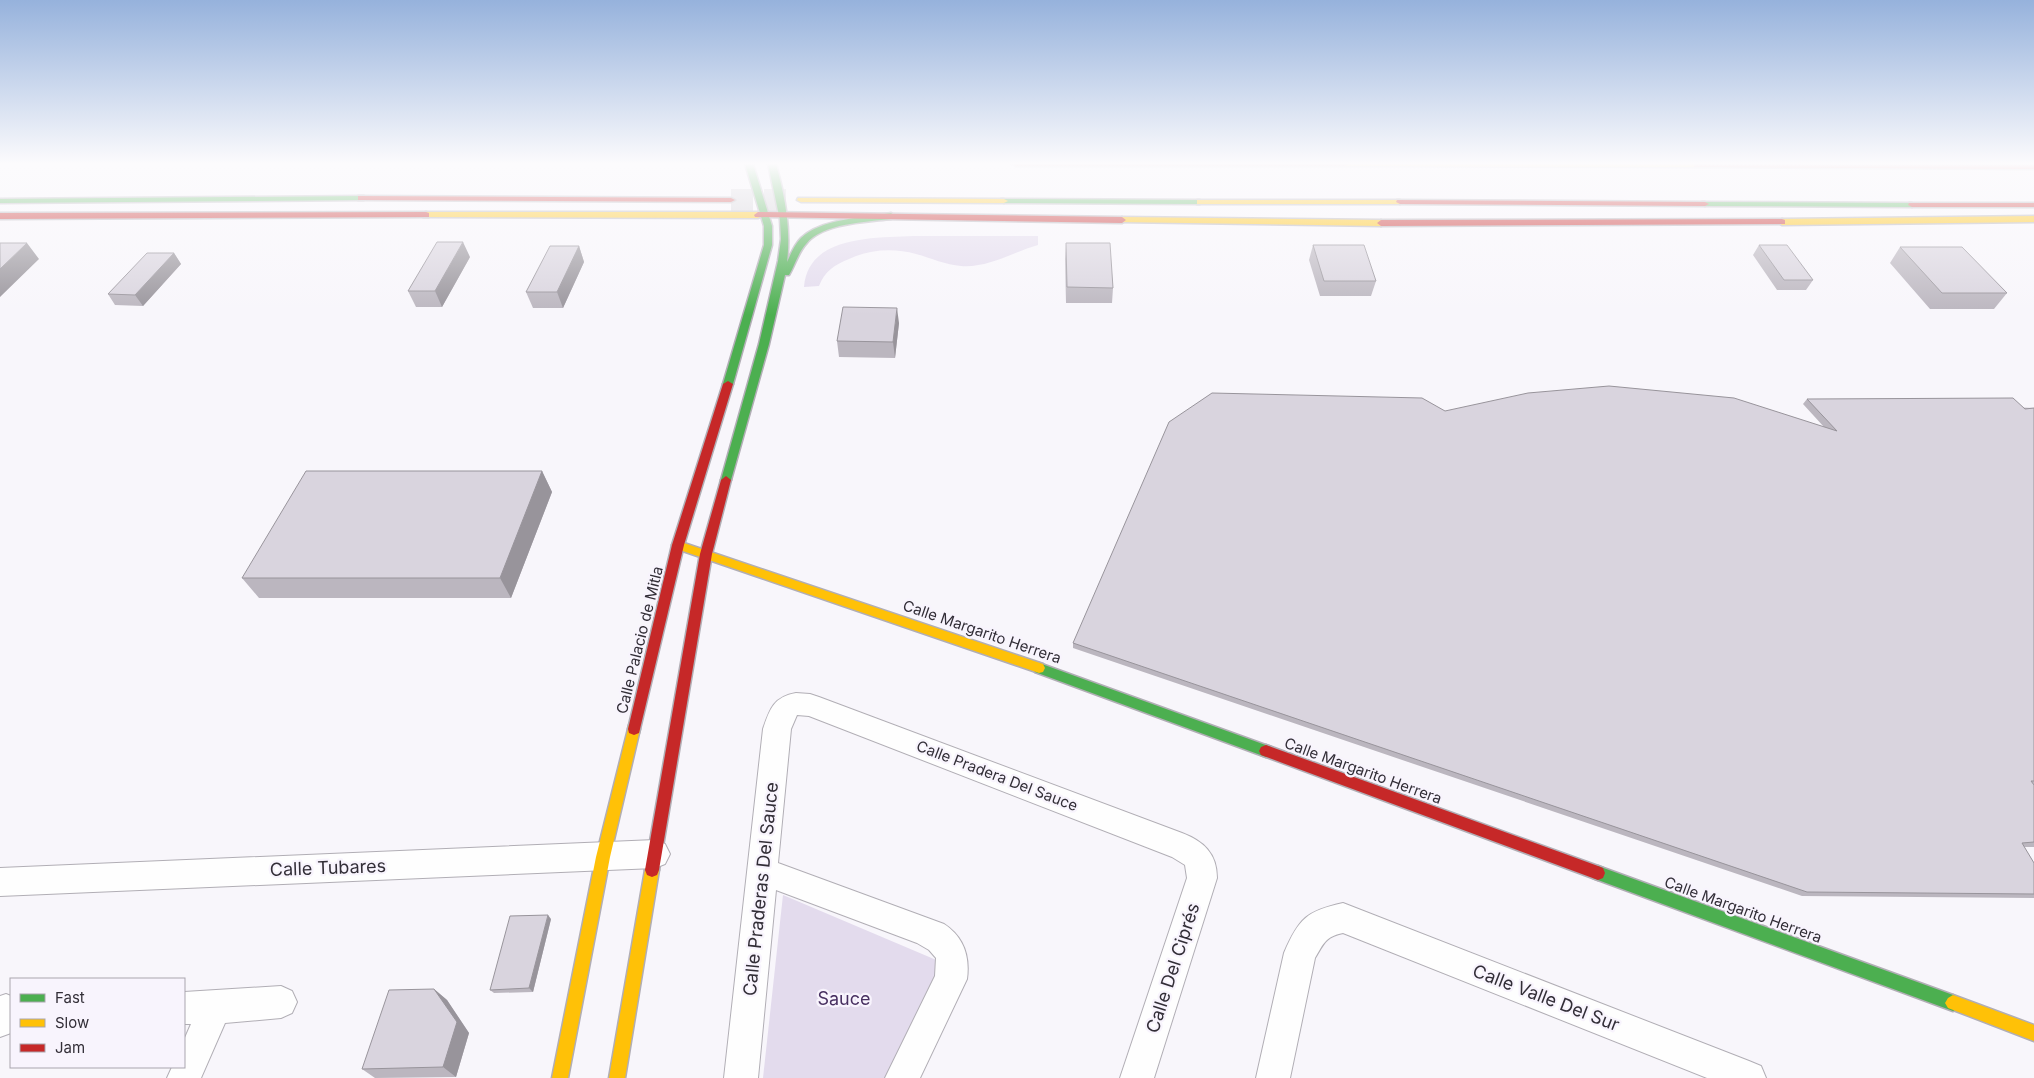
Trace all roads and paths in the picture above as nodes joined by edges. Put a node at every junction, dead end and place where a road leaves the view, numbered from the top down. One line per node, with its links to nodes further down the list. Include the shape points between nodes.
1 (288, 214): 5 (main road)
2 (470, 214): 4 (main road)
3 (1893, 214): 8 (main road)
4 (764, 215): 6 (main road); 12 (main road, Calle Palacio de Mitla, via 768,226 768,245)
5 (0, 216)
6 (784, 216): 7 (main road); 11 (main road, via 785,239)
7 (891, 216): 8 (main road, via 1290,223); 11 (main road, via 819,230 807,237 799,246)
8 (1983, 219): 9 (main road); 10 (main road)
9 (2034, 219)
10 (2034, 225)
11 (777, 293): 13 (main road)
12 (678, 545): 13 (main road, Calle Margarito Herrera); 16 (main road, Calle Palacio de Mitla)
13 (706, 554): 15 (main road); 22 (main road, Calle Margarito Herrera, via 1019,660)
14 (791, 704): 17 (street, Calle Pradera Del Sauce, via 819,708 1182,846); 18 (street, Calle Praderas Del Sauce, via 784,709 777,729)
15 (655, 854): 16 (street, Calle Tubares); 25 (main road)
16 (603, 857): 19 (street, Calle Tubares); 24 (main road, Calle Palacio de Mitla)
17 (1199, 858): 28 (street, Calle Del Ciprés, via 1203,867 1202,878)
18 (762, 871): 26 (street, Calle Praderas Del Sauce); 27 (street, via 925,931 939,937 947,946 953,964 951,979)
19 (0, 882)
20 (281, 1002): 21 (street)
21 (199, 1007): 23 (street)
22 (2034, 1033)
23 (184, 1078)
24 (560, 1078)
25 (617, 1078)
26 (741, 1078)
27 (902, 1078)
28 (1137, 1078)
29 (1272, 1078): 30 (street, Calle Valle Del Sur, via 1300,953 1313,931 1322,923 1343,918)
30 (1749, 1078)

